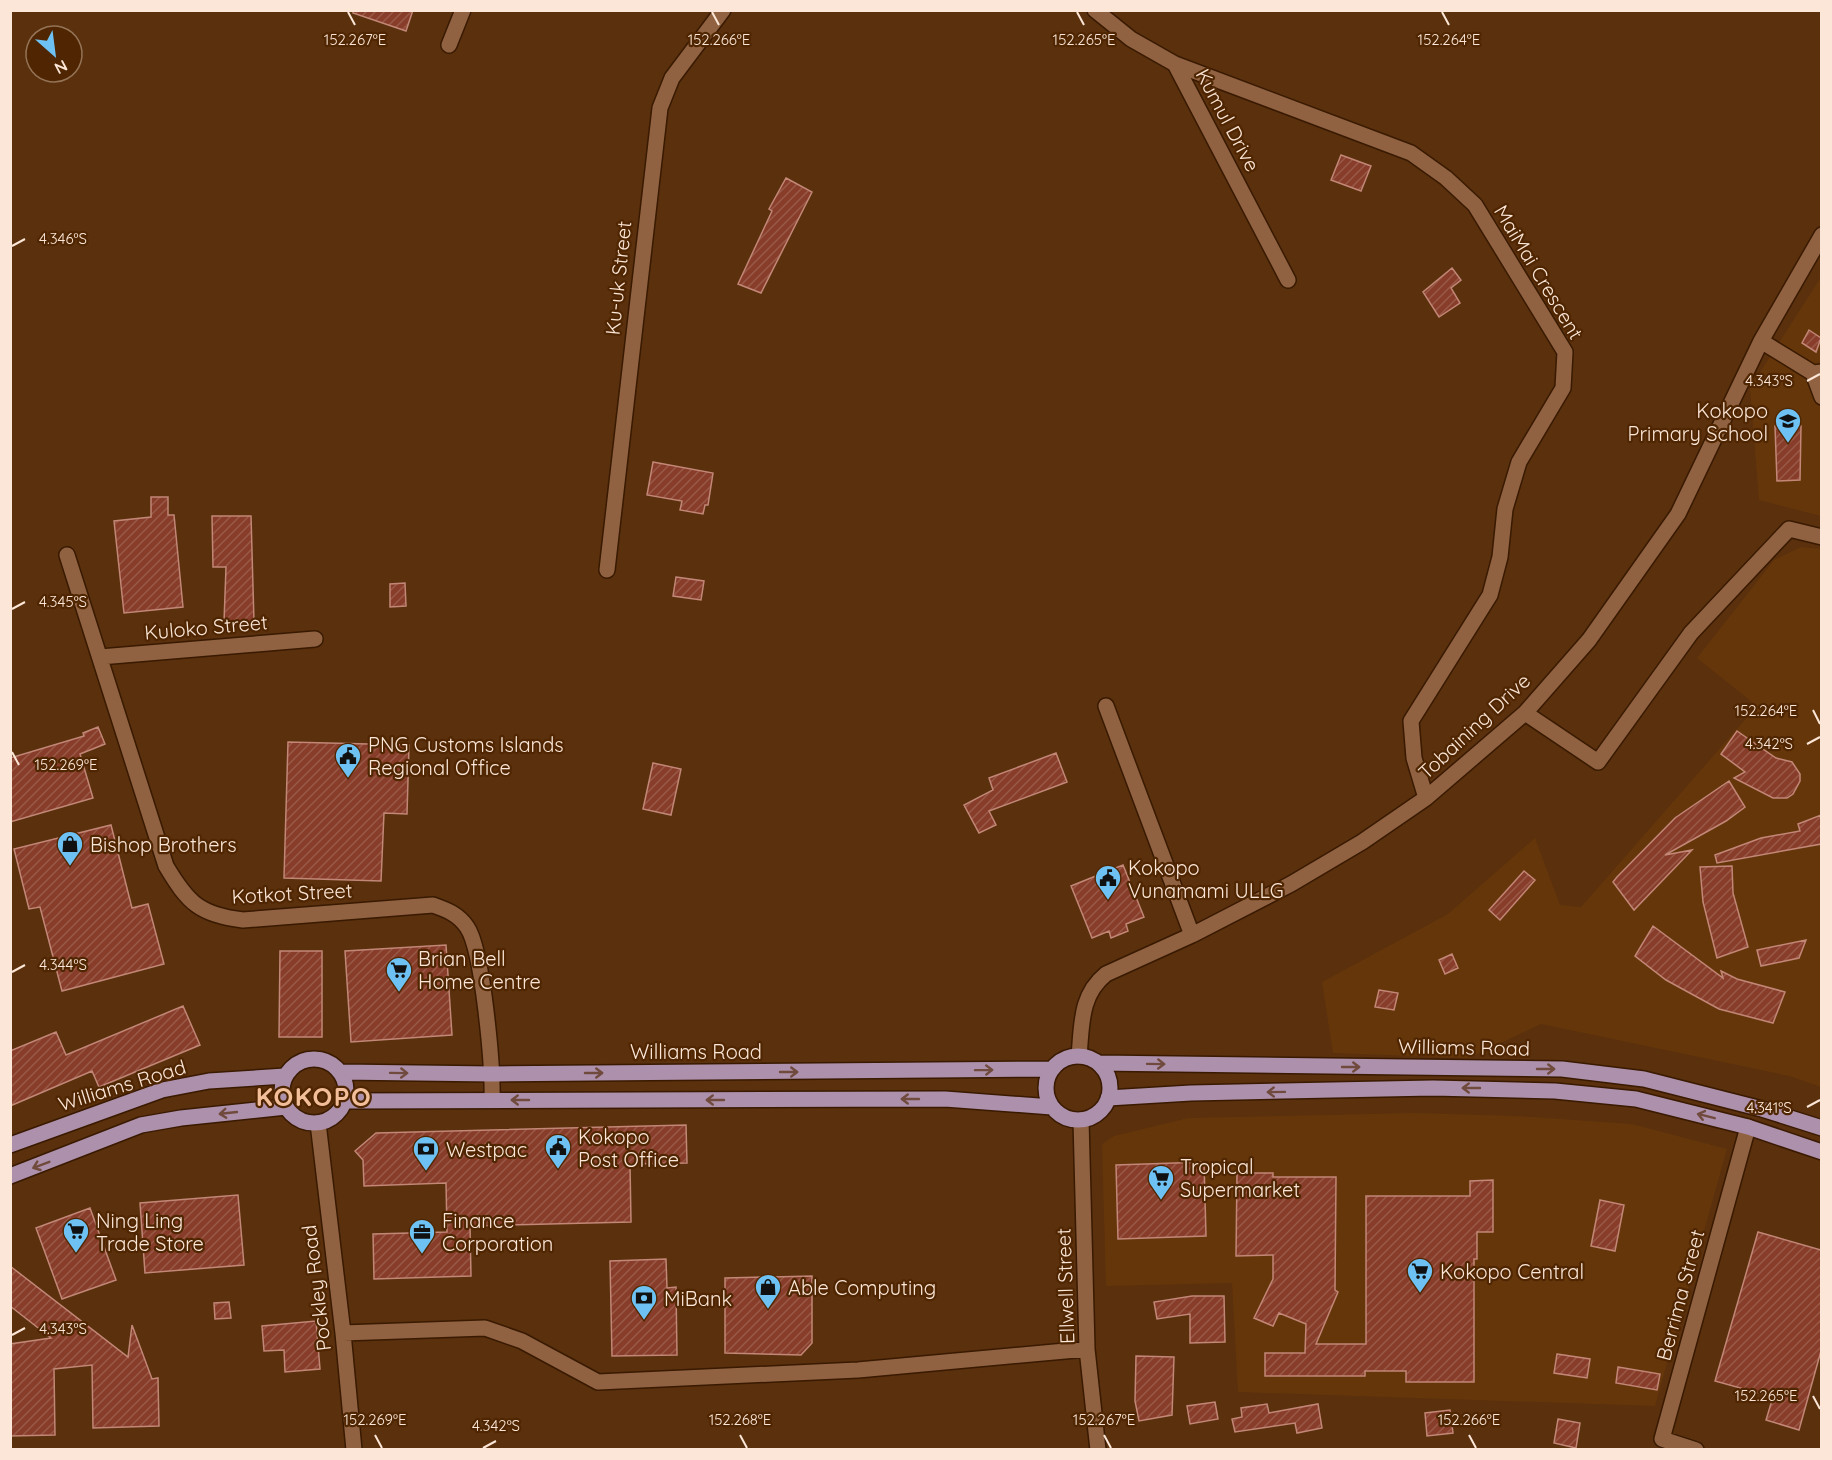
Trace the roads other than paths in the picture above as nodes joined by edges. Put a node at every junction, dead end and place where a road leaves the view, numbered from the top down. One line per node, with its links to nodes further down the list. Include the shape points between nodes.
1 (463, 10): 4 (street)
2 (723, 10): 13 (street, Ku-uk Street, via 672,78 660,108)
3 (1095, 10): 5 (street, Kumul Drive, via 1131,39)
4 (448, 45)
5 (1175, 64): 7 (street, Kumul Drive); 18 (street, MaiMai Crescent, via 1411,153 1446,178 1475,205 1565,352 1563,388 1519,462 1505,508 1500,557 1490,595 1411,721 1414,758)
6 (1821, 235): 8 (street, Tobaining Drive)
7 (1288, 280)
8 (1761, 341): 9 (street); 17 (street, Tobaining Drive, via 1678,514 1588,640)
9 (1817, 373): 10 (street)
10 (1821, 397)
11 (1821, 537): 17 (street, via 1788,529 1691,633 1598,762)
12 (67, 555): 15 (street, Kotkot Street)
13 (607, 570)
14 (315, 639): 15 (street, Kuloko Street)
15 (100, 657): 24 (street, Kotkot Street, via 166,866 193,904 216,917 243,920 433,905 457,915 475,943)
16 (1106, 706): 19 (street)
17 (1525, 713): 18 (street, Tobaining Drive)
18 (1426, 798): 19 (street, Tobaining Drive, via 1291,884)
19 (1192, 935): 20 (street, Tobaining Drive, via 1119,967 1095,983 1084,1004)
20 (1079, 1056): 21 (main road, Williams Road); 22 (main road, Williams Road, via 1069,1057)
21 (1098, 1063): 26 (main road, via 1110,1086); 34 (main road, Williams Road, one-way to 34, via 1562,1069 1644,1079)
22 (1052, 1069): 24 (main road, Williams Road, one-way to 22); 30 (main road, via 1046,1081 1046,1095)
23 (341, 1072): 24 (main road, Williams Road, one-way to 24); 25 (main road, Williams Road, via 331,1063 305,1059); 28 (main road)
24 (493, 1074): 27 (street, Kotkot Street)
25 (285, 1076): 29 (main road, via 281,1092); 35 (main road, Williams Road, via 209,1081 162,1090)
26 (1108, 1098): 31 (main road, via 1098,1113); 33 (main road, Williams Road, one-way to 26, via 1636,1099 1506,1089 1191,1093)
27 (492, 1100): 28 (main road); 30 (main road, one-way to 27, via 945,1099)
28 (345, 1101): 32 (main road, via 339,1112)
29 (286, 1107): 32 (main road, via 294,1117); 37 (main road, one-way to 37, via 141,1125)
30 (1052, 1107): 31 (main road, via 1070,1120)
31 (1081, 1120): 39 (street, Ellwell Street)
32 (318, 1123): 38 (street, Pockley Road)
33 (1748, 1127): 36 (main road, Williams Road); 40 (street, Berrima Street)
34 (1821, 1128)
35 (10, 1145)
36 (1821, 1152)
37 (10, 1176)
38 (343, 1334): 39 (street, via 485,1328 522,1341 598,1382 858,1370); 41 (street, Pockley Road)
39 (1087, 1349): 42 (street, Ellwell Street)
40 (1660, 1444): 43 (street, Berrima Street)
41 (354, 1449)
42 (1098, 1449)
43 (1696, 1449)

